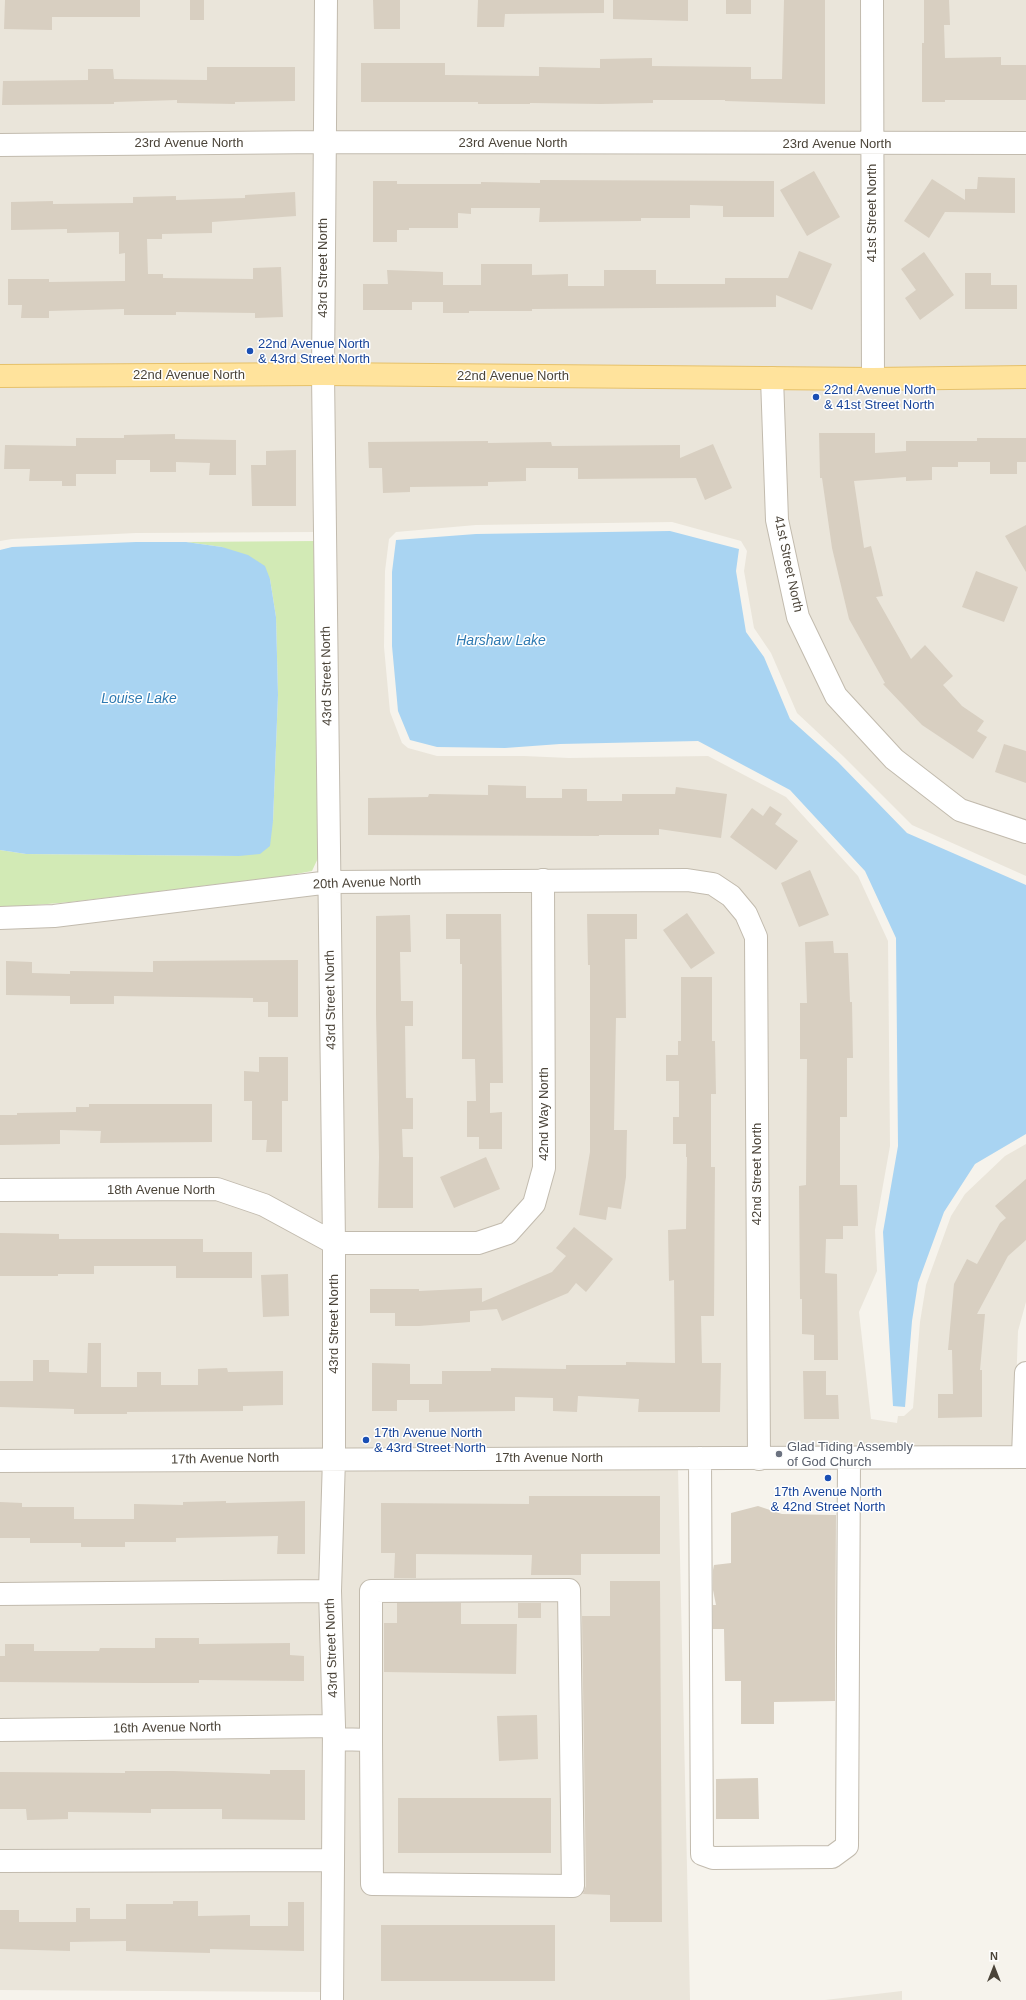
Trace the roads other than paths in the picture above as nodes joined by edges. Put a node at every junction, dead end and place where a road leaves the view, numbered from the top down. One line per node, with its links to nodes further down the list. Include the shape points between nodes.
1 (326, 0): 3 (street, 43rd Street North)
2 (872, 0): 4 (street, 41st Street North)
3 (324, 142): 4 (street, 23rd Avenue North); 6 (street, 23rd Avenue North); 7 (street, 43rd Street North)
4 (872, 144): 5 (street, 23rd Avenue North); 11 (street, 41st Street North)
5 (1026, 144)
6 (0, 145)
7 (323, 374): 8 (main road, 22nd Avenue North); 9 (main road, 22nd Avenue North); 14 (street, 43rd Street North)
8 (0, 376)
9 (772, 378): 11 (main road, 22nd Avenue North); 12 (street, 41st Street North, via 777,520 798,617 836,696 894,759 960,810)
10 (1026, 378): 11 (main road, 22nd Avenue North)
11 (873, 379)
12 (1026, 832)
13 (543, 880): 14 (street, 20th Avenue North); 15 (street, 20th Avenue North, via 687,880 713,884); 18 (street, 42nd Way North, via 544,1168 534,1204 508,1234 478,1243)
14 (330, 882): 16 (street, 20th Avenue North, via 54,916); 18 (street, 43rd Street North)
15 (731, 896): 24 (street, 42nd Street North, via 746,914 756,937)
16 (0, 918)
17 (0, 1190): 18 (street, 18th Avenue North, via 217,1189 264,1205)
18 (334, 1243): 21 (street, 43rd Street North)
19 (1026, 1373): 20 (street)
20 (1025, 1457): 23 (street, 17th Avenue North)
21 (334, 1458): 22 (street, 17th Avenue North); 25 (street, 17th Avenue North); 26 (street, 43rd Street North)
22 (700, 1458): 23 (street, via 702,1854 713,1858 832,1857 847,1846); 24 (street, 17th Avenue North)
23 (849, 1458): 24 (street, 17th Avenue North)
24 (759, 1459)
25 (0, 1461)
26 (330, 1591): 27 (street); 29 (street, 43rd Street North)
27 (0, 1594)
28 (0, 1730): 29 (street, 16th Avenue North)
29 (334, 1733): 30 (street, 16th Avenue North); 31 (street, 43rd Street North)
30 (371, 1740): 30 (street, via 371,1591 569,1590 572,1886 372,1884)
31 (333, 1860): 32 (street); 33 (street, 43rd Street North)
32 (0, 1861)
33 (332, 2000)

